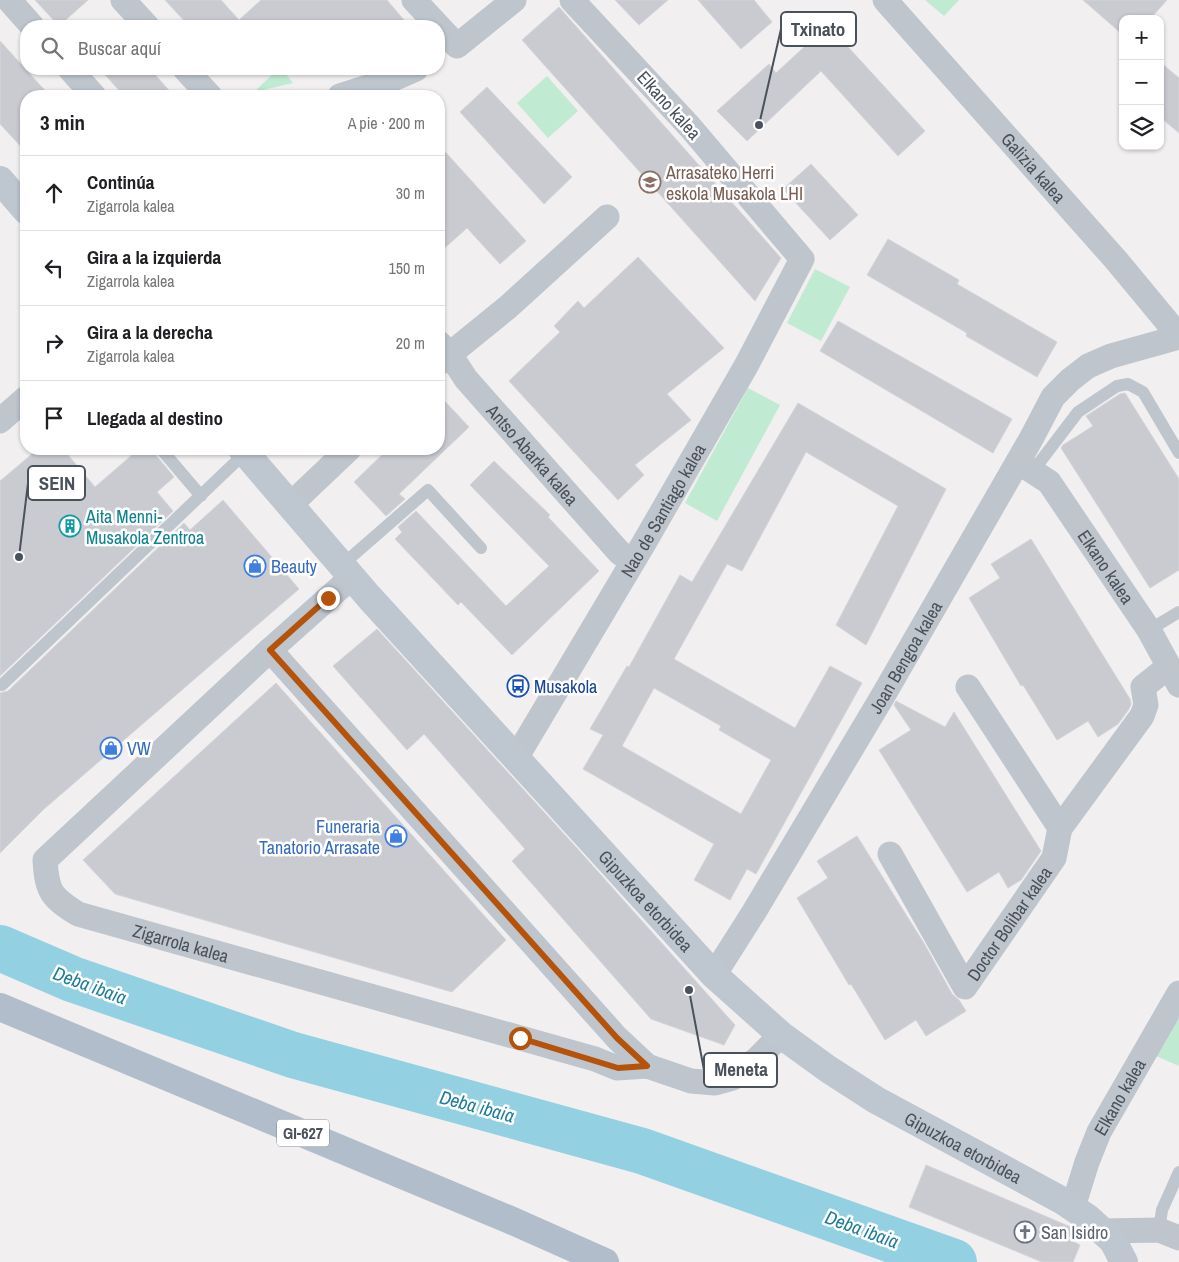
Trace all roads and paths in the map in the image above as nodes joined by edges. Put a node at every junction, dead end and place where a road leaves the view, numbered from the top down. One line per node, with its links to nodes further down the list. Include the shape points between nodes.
1 (9, 0): 7 (street)
2 (123, 0): 8 (street)
3 (414, 0): 9 (street)
4 (514, 0): 10 (street)
5 (572, 0): 18 (street, Elkano kalea, via 690,127)
6 (885, 0): 19 (street, Galizia kalea, via 1110,253)
7 (27, 20)
8 (141, 20)
9 (427, 20)
10 (448, 52)
11 (75, 75): 14 (street)
12 (191, 75): 15 (street)
13 (402, 75): 16 (street)
14 (89, 90)
15 (204, 90)
16 (359, 90)
17 (606, 217): 20 (street, via 508,307)
18 (802, 259): 33 (street, Nao de Santiago kalea, via 746,366)
19 (1179, 337): 29 (street, Joan Bengoa kalea, via 1111,356 1088,366 1070,380 1053,397)
20 (445, 351)
21 (445, 356): 33 (street, Antso Abarka kalea, via 619,552)
22 (20, 403): 23 (street)
23 (0, 421)
24 (1179, 453): 29 (lane, via 1144,392 1128,384 1117,386 1078,412)
25 (166, 455): 30 (lane)
26 (239, 455): 30 (lane)
27 (247, 455): 31 (street, Gipuzkoa etorbidea)
28 (343, 455): 31 (street)
29 (1025, 466): 36 (street, Elkano kalea, via 1049,482); 44 (street, Joan Bengoa kalea)
30 (201, 496): 39 (lane)
31 (291, 504): 34 (street, Gipuzkoa etorbidea)
32 (481, 548): 34 (lane, via 428,490)
33 (632, 562): 41 (street, Nao de Santiago kalea)
34 (347, 571): 37 (street, Zigarrola kalea); 41 (street, Gipuzkoa etorbidea)
35 (1179, 612): 36 (lane)
36 (1150, 630): 38 (street, Elkano kalea)
37 (270, 650): 48 (street, Zigarrola kalea, via 617,1038); 48 (street, Zigarrola kalea, via 45,860 51,893 60,903 78,914 618,1068)
38 (1174, 676): 42 (street, Doctor Bolibar kalea, via 1143,687 1146,705 1142,716)
39 (2, 686)
40 (968, 687): 42 (street)
41 (516, 758): 44 (street, Gipuzkoa etorbidea)
42 (1060, 828): 43 (street, Doctor Bolibar kalea, via 1054,858 965,986)
43 (890, 854)
44 (714, 975): 47 (street, Gipuzkoa etorbidea)
45 (1179, 993): 50 (street, Elkano kalea, via 1099,1132)
46 (0, 1006): 53 (main road, GI-627, via 508,1218)
47 (781, 1035): 48 (street, Zigarrola kalea, via 733,1078 715,1083 691,1081); 50 (street, Gipuzkoa etorbidea, via 876,1100)
48 (647, 1066)
49 (1179, 1172): 52 (lane, via 1162,1210)
50 (1073, 1207): 51 (street, Gipuzkoa etorbidea)
51 (1102, 1231): 52 (street); 54 (street, Gipuzkoa etorbidea, via 1113,1241)
52 (1169, 1234)
53 (605, 1262)
54 (1124, 1262)

